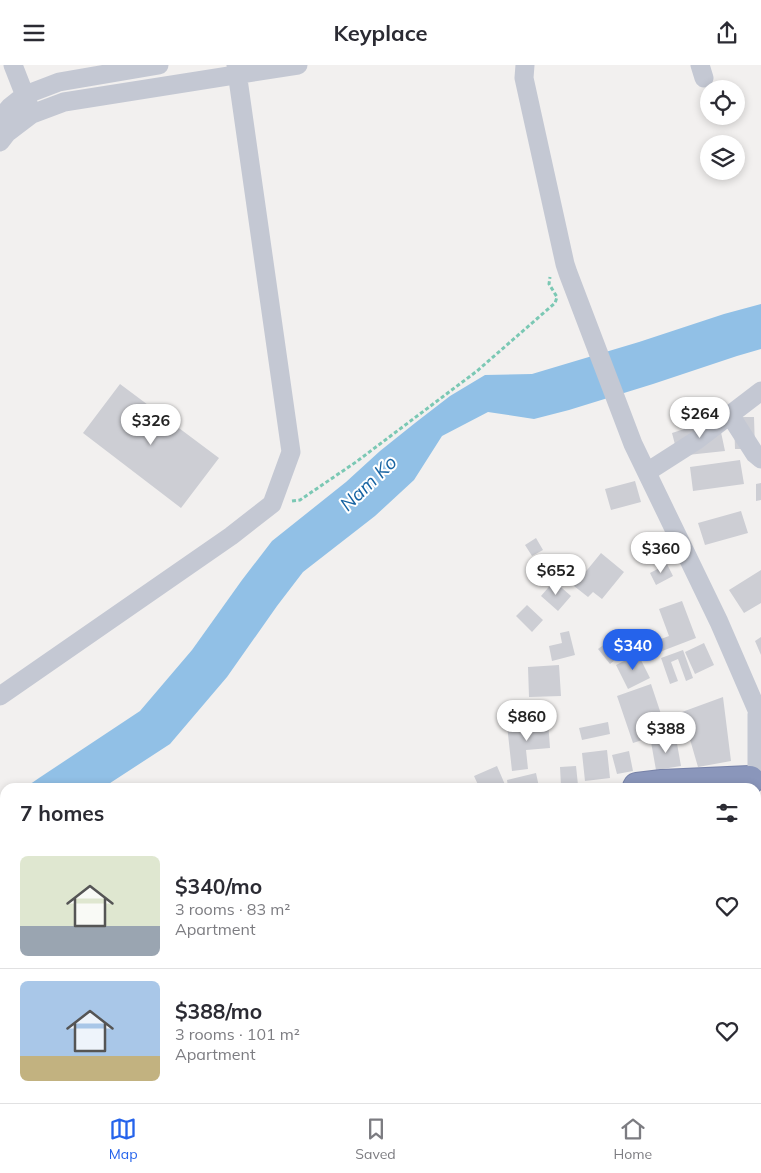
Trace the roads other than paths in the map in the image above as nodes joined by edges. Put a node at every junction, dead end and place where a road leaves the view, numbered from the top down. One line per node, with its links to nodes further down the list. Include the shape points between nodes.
1 (159, 65): 6 (street, via 59,82)
2 (298, 65): 4 (street)
3 (525, 65): 13 (street, via 524,77 566,269)
4 (237, 70): 7 (street, via 64,103); 14 (street, via 291,452 272,504 231,536)
5 (10, 71): 6 (street)
6 (25, 95): 7 (street); 8 (street)
7 (32, 114): 9 (street)
8 (0, 118)
9 (0, 142)
10 (761, 391): 11 (street)
11 (730, 415): 12 (street); 13 (street)
12 (761, 459)
13 (647, 472): 15 (street, via 719,622)
14 (0, 695)
15 (759, 718): 16 (street)
16 (753, 780): 17 (highway)
17 (706, 783)

